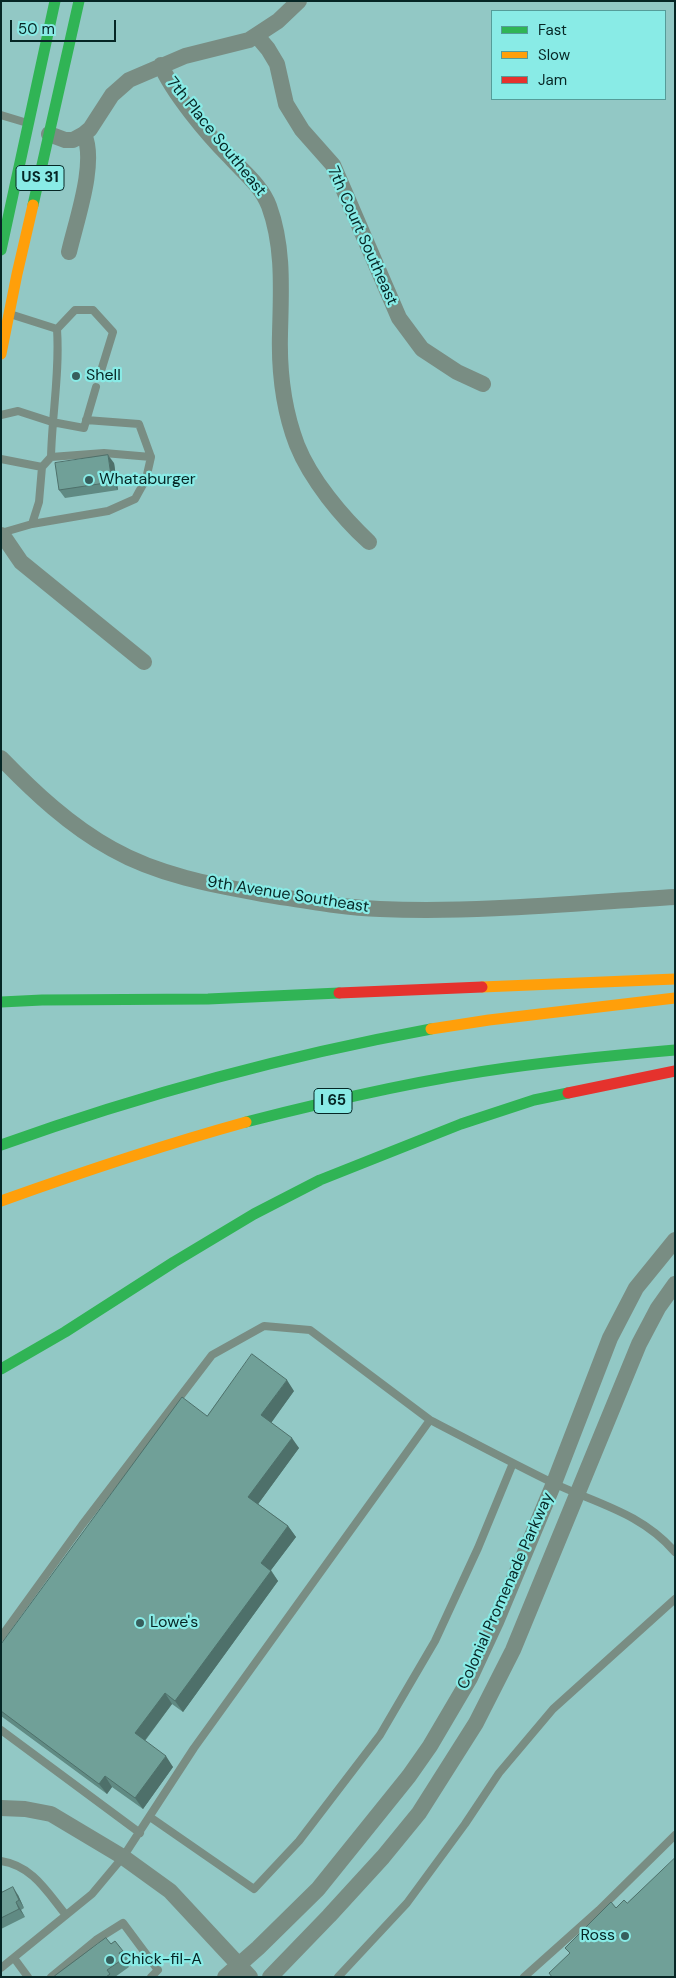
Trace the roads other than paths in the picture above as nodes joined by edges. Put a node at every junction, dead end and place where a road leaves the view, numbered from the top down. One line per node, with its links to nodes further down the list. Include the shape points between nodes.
1 (55, 1): 7 (main road, US 31)
2 (79, 1): 8 (main road, US 31)
3 (299, 1): 4 (street)
4 (257, 36): 5 (street); 16 (street, 7th Court Southeast, via 277,64 288,109 333,165 399,318 422,349 437,361)
5 (161, 65): 9 (street, via 119,88); 27 (street, 7th Place Southeast, via 187,106 248,175 268,204 281,264 282,376 294,436 309,469 348,521)
6 (1, 115): 7 (lane)
7 (29, 124): 8 (main road); 10 (main road, US 31, via 13,181)
8 (50, 134): 9 (street, via 64,140 74,140); 12 (main road, US 31)
9 (84, 134): 11 (street, via 88,170)
10 (1, 250)
11 (69, 252)
12 (5, 313): 13 (lane); 14 (main road, US 31)
13 (57, 329): 15 (lane, via 75,310 93,310 113,332); 20 (lane, via 59,358)
14 (1, 354)
15 (101, 371)
16 (483, 384)
17 (96, 388): 19 (lane)
18 (1, 415): 20 (lane, via 18,411)
19 (86, 420): 20 (lane, via 84,428); 22 (lane, via 139,424)
20 (52, 422): 21 (lane)
21 (51, 457): 22 (lane, via 104,453); 24 (lane)
22 (151, 457): 25 (lane, via 146,479 135,499 108,512)
23 (1, 459): 24 (lane)
24 (42, 467): 25 (lane, via 39,502)
25 (32, 524): 26 (lane)
26 (1, 534): 28 (street, via 21,562)
27 (369, 542)
28 (144, 662)
29 (1, 758): 30 (street, 9th Avenue Southeast, via 59,812 111,849 156,869 222,886 318,903 378,909 495,909)
30 (675, 897)
31 (675, 979): 34 (main road, via 208,999)
32 (1, 994): 34 (main road)
33 (675, 998): 38 (main road, via 616,1003 392,1036 190,1084)
34 (33, 1000): 35 (main road)
35 (1, 1002)
36 (675, 1050): 39 (main road, I 65, via 501,1069 310,1106 140,1153)
37 (675, 1071): 42 (main road, via 534,1100 461,1124 320,1180 254,1214)
38 (1, 1145)
39 (1, 1201)
40 (675, 1240): 45 (street, Colonial Promenade Parkway, via 636,1288 610,1338)
41 (675, 1284): 46 (street, Colonial Promenade Parkway, via 639,1344)
42 (1, 1369)
43 (430, 1420): 44 (lane); 49 (lane, via 310,1330 264,1326 212,1355 82,1524); 52 (lane, via 194,1748)
44 (513, 1463): 45 (lane); 52 (lane, via 435,1641 380,1735 299,1840 254,1889)
45 (554, 1483): 46 (lane); 60 (street, Colonial Promenade Parkway, via 470,1678 430,1746 318,1889)
46 (577, 1493): 47 (lane, via 640,1521); 65 (street, Colonial Promenade Parkway, via 513,1650 463,1744 419,1813 329,1916)
47 (675, 1552)
48 (675, 1599): 66 (lane, via 552,1709 499,1773 407,1903)
49 (1, 1638)
50 (1, 1730): 53 (lane)
51 (1, 1808): 55 (street, via 51,1814)
52 (150, 1817): 53 (lane)
53 (140, 1834): 55 (lane)
54 (675, 1835): 67 (lane, via 599,1910)
55 (123, 1857): 57 (lane, via 92,1894); 60 (street, via 170,1891)
56 (1, 1861): 57 (lane, via 32,1873)
57 (66, 1915): 58 (lane)
58 (14, 1958): 59 (lane); 61 (lane)
59 (1, 1968)
60 (245, 1971): 64 (street, Colonial Promenade Parkway)
61 (28, 1977)
62 (51, 1977): 63 (lane, via 123,1922 158,1970)
63 (151, 1977)
64 (225, 1977)
65 (270, 1977)
66 (338, 1977)
67 (524, 1977)

